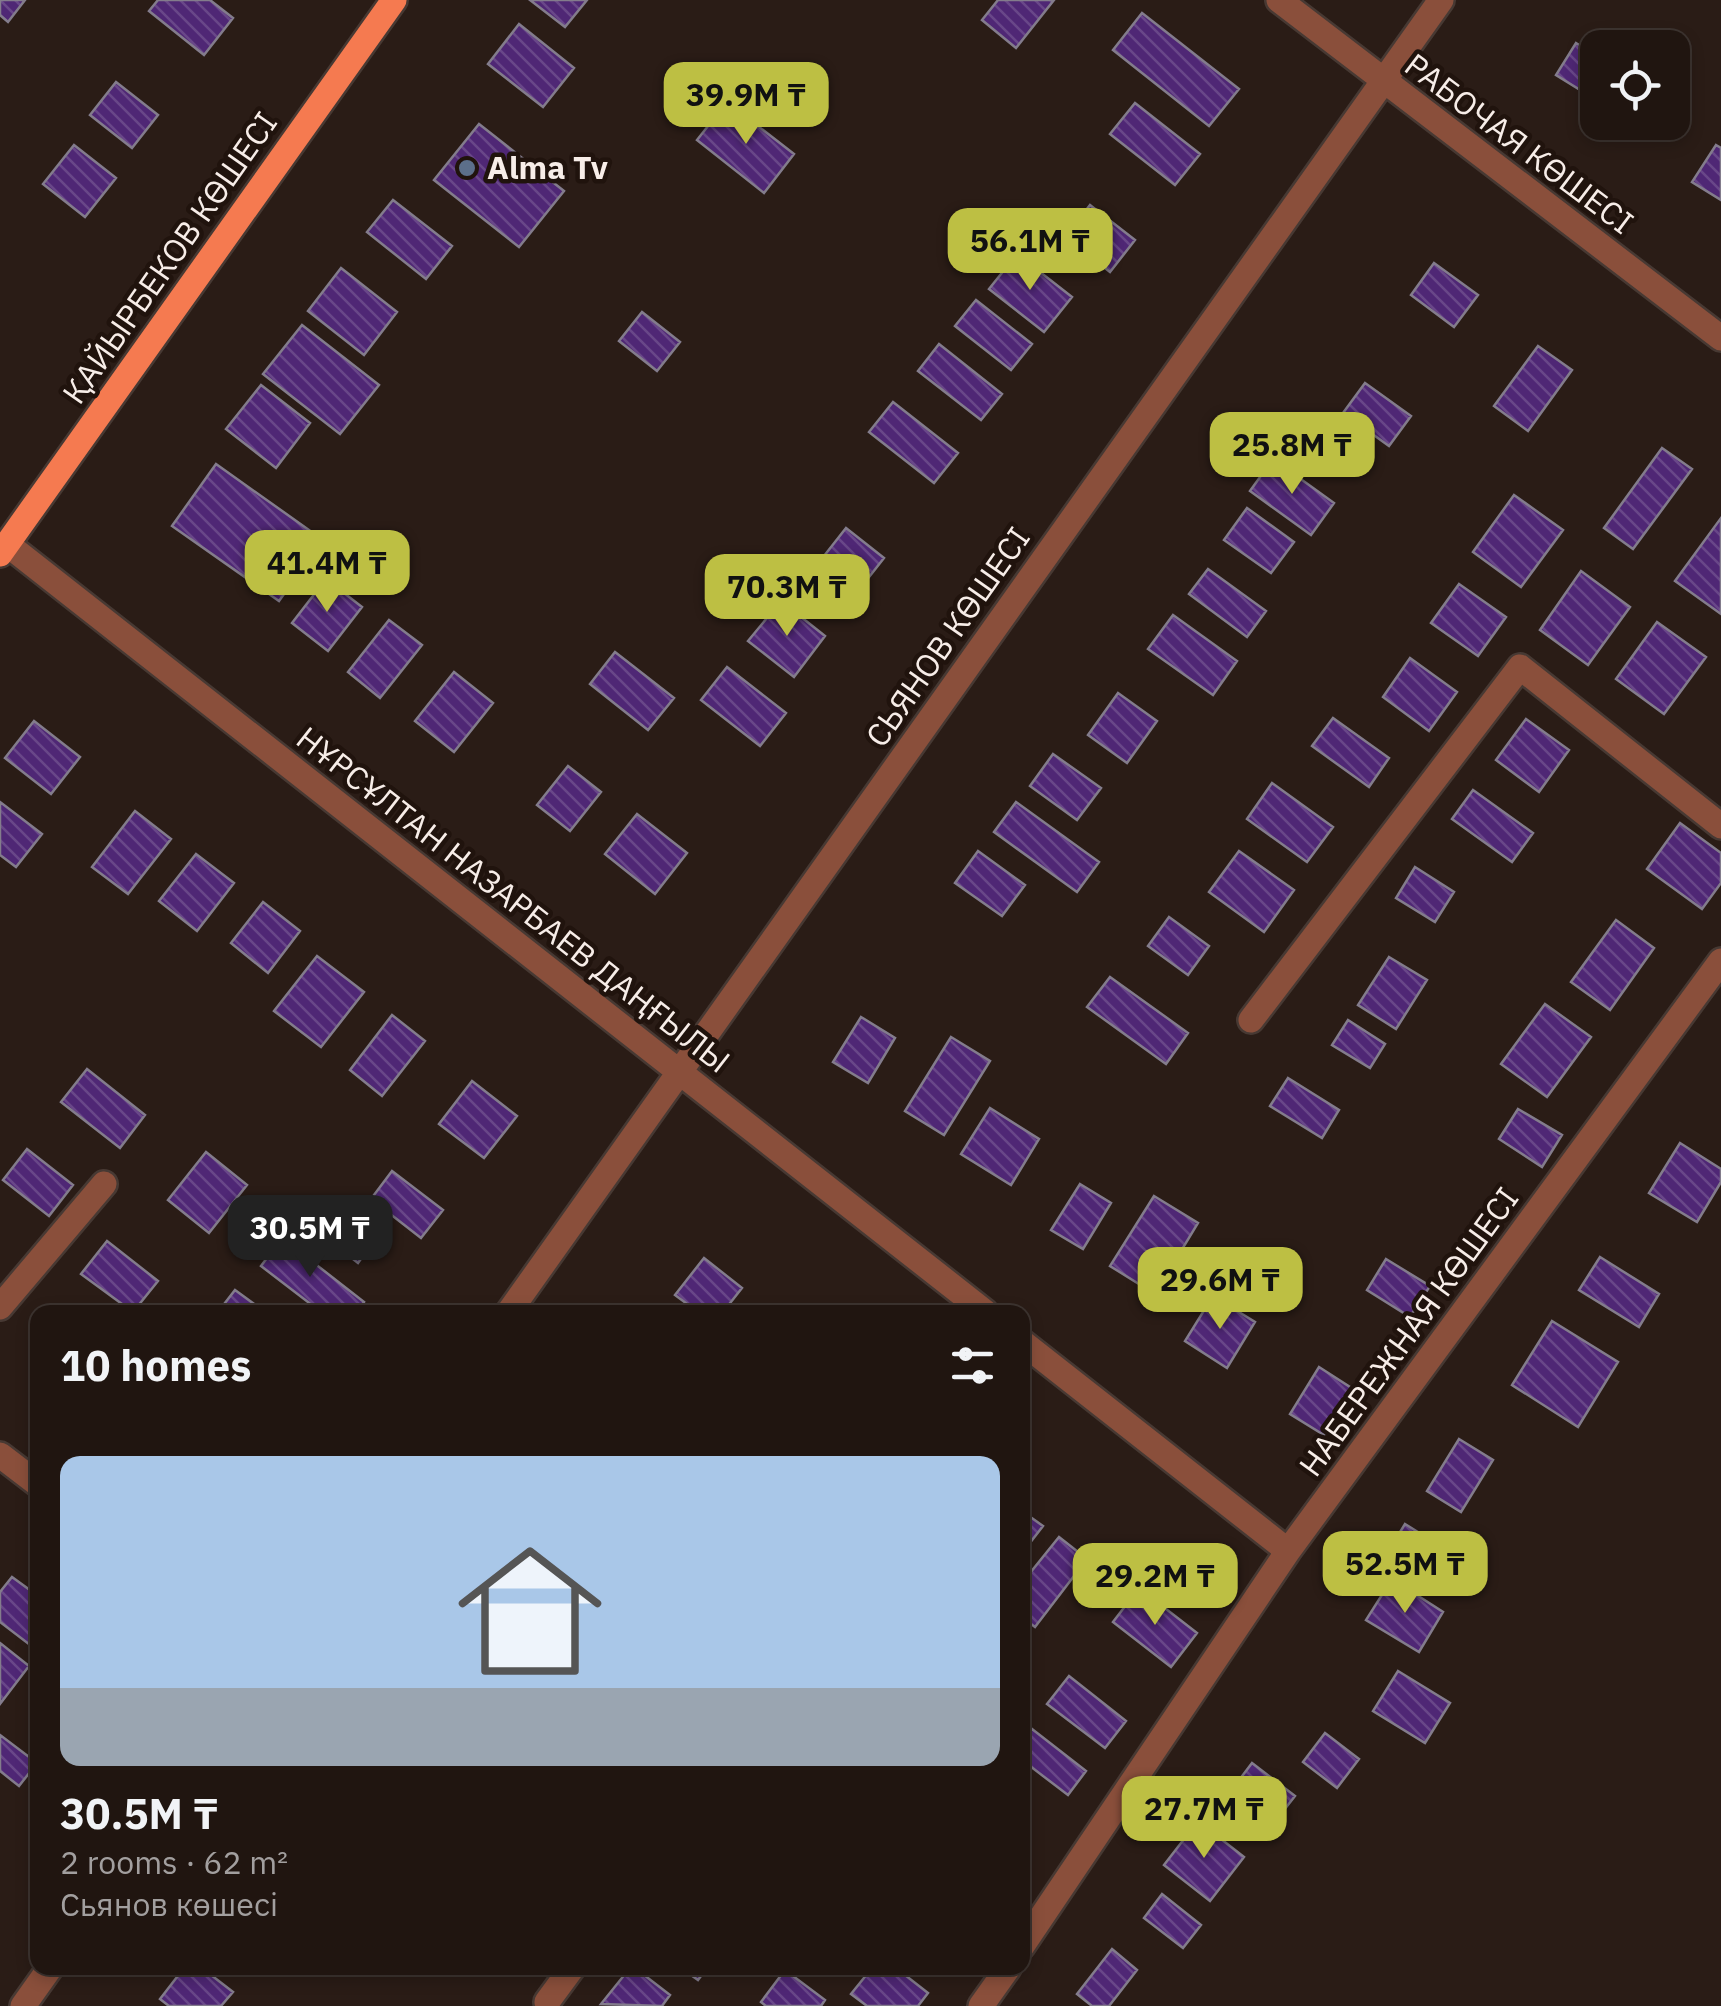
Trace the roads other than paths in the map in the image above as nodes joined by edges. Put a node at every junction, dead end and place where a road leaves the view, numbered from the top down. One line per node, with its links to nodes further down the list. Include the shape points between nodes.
1 (394, 0): 6 (main road, ҚАЙЫРБЕКОВ КӨШЕСІ)
2 (1279, 0): 4 (street, РАБОЧАЯ КӨШЕСІ)
3 (1442, 0): 4 (street, СЬЯНОВ КӨШЕСІ)
4 (1383, 82): 5 (street, РАБОЧАЯ КӨШЕСІ); 10 (street, СЬЯНОВ КӨШЕСІ)
5 (1721, 338)
6 (2, 546): 10 (street, НҰРСҰЛТАН НАЗАРБАЕВ ДАҢҒЫЛЫ)
7 (1721, 826): 9 (street, via 1520,666)
8 (1721, 961): 18 (street, НАБЕРЕЖНАЯ КӨШЕСІ)
9 (1251, 1020)
10 (678, 1071): 12 (street, СЬЯНОВ КӨШЕСІ); 13 (street, НҰРСҰЛТАН НАЗАРБАЕВ ДАҢҒЫЛЫ)
11 (104, 1184): 14 (street)
12 (514, 1305)
13 (977, 1305)
14 (0, 1306)
15 (1030, 1348): 18 (street)
16 (0, 1454): 17 (street)
17 (30, 1478)
18 (1288, 1551): 19 (street, НАБЕРЕЖНАЯ КӨШЕСІ)
19 (1030, 1935)
20 (45, 1975): 24 (street)
21 (567, 1975): 23 (street)
22 (1003, 1975): 25 (street)
23 (547, 2002)
24 (24, 2006)
25 (982, 2006)

